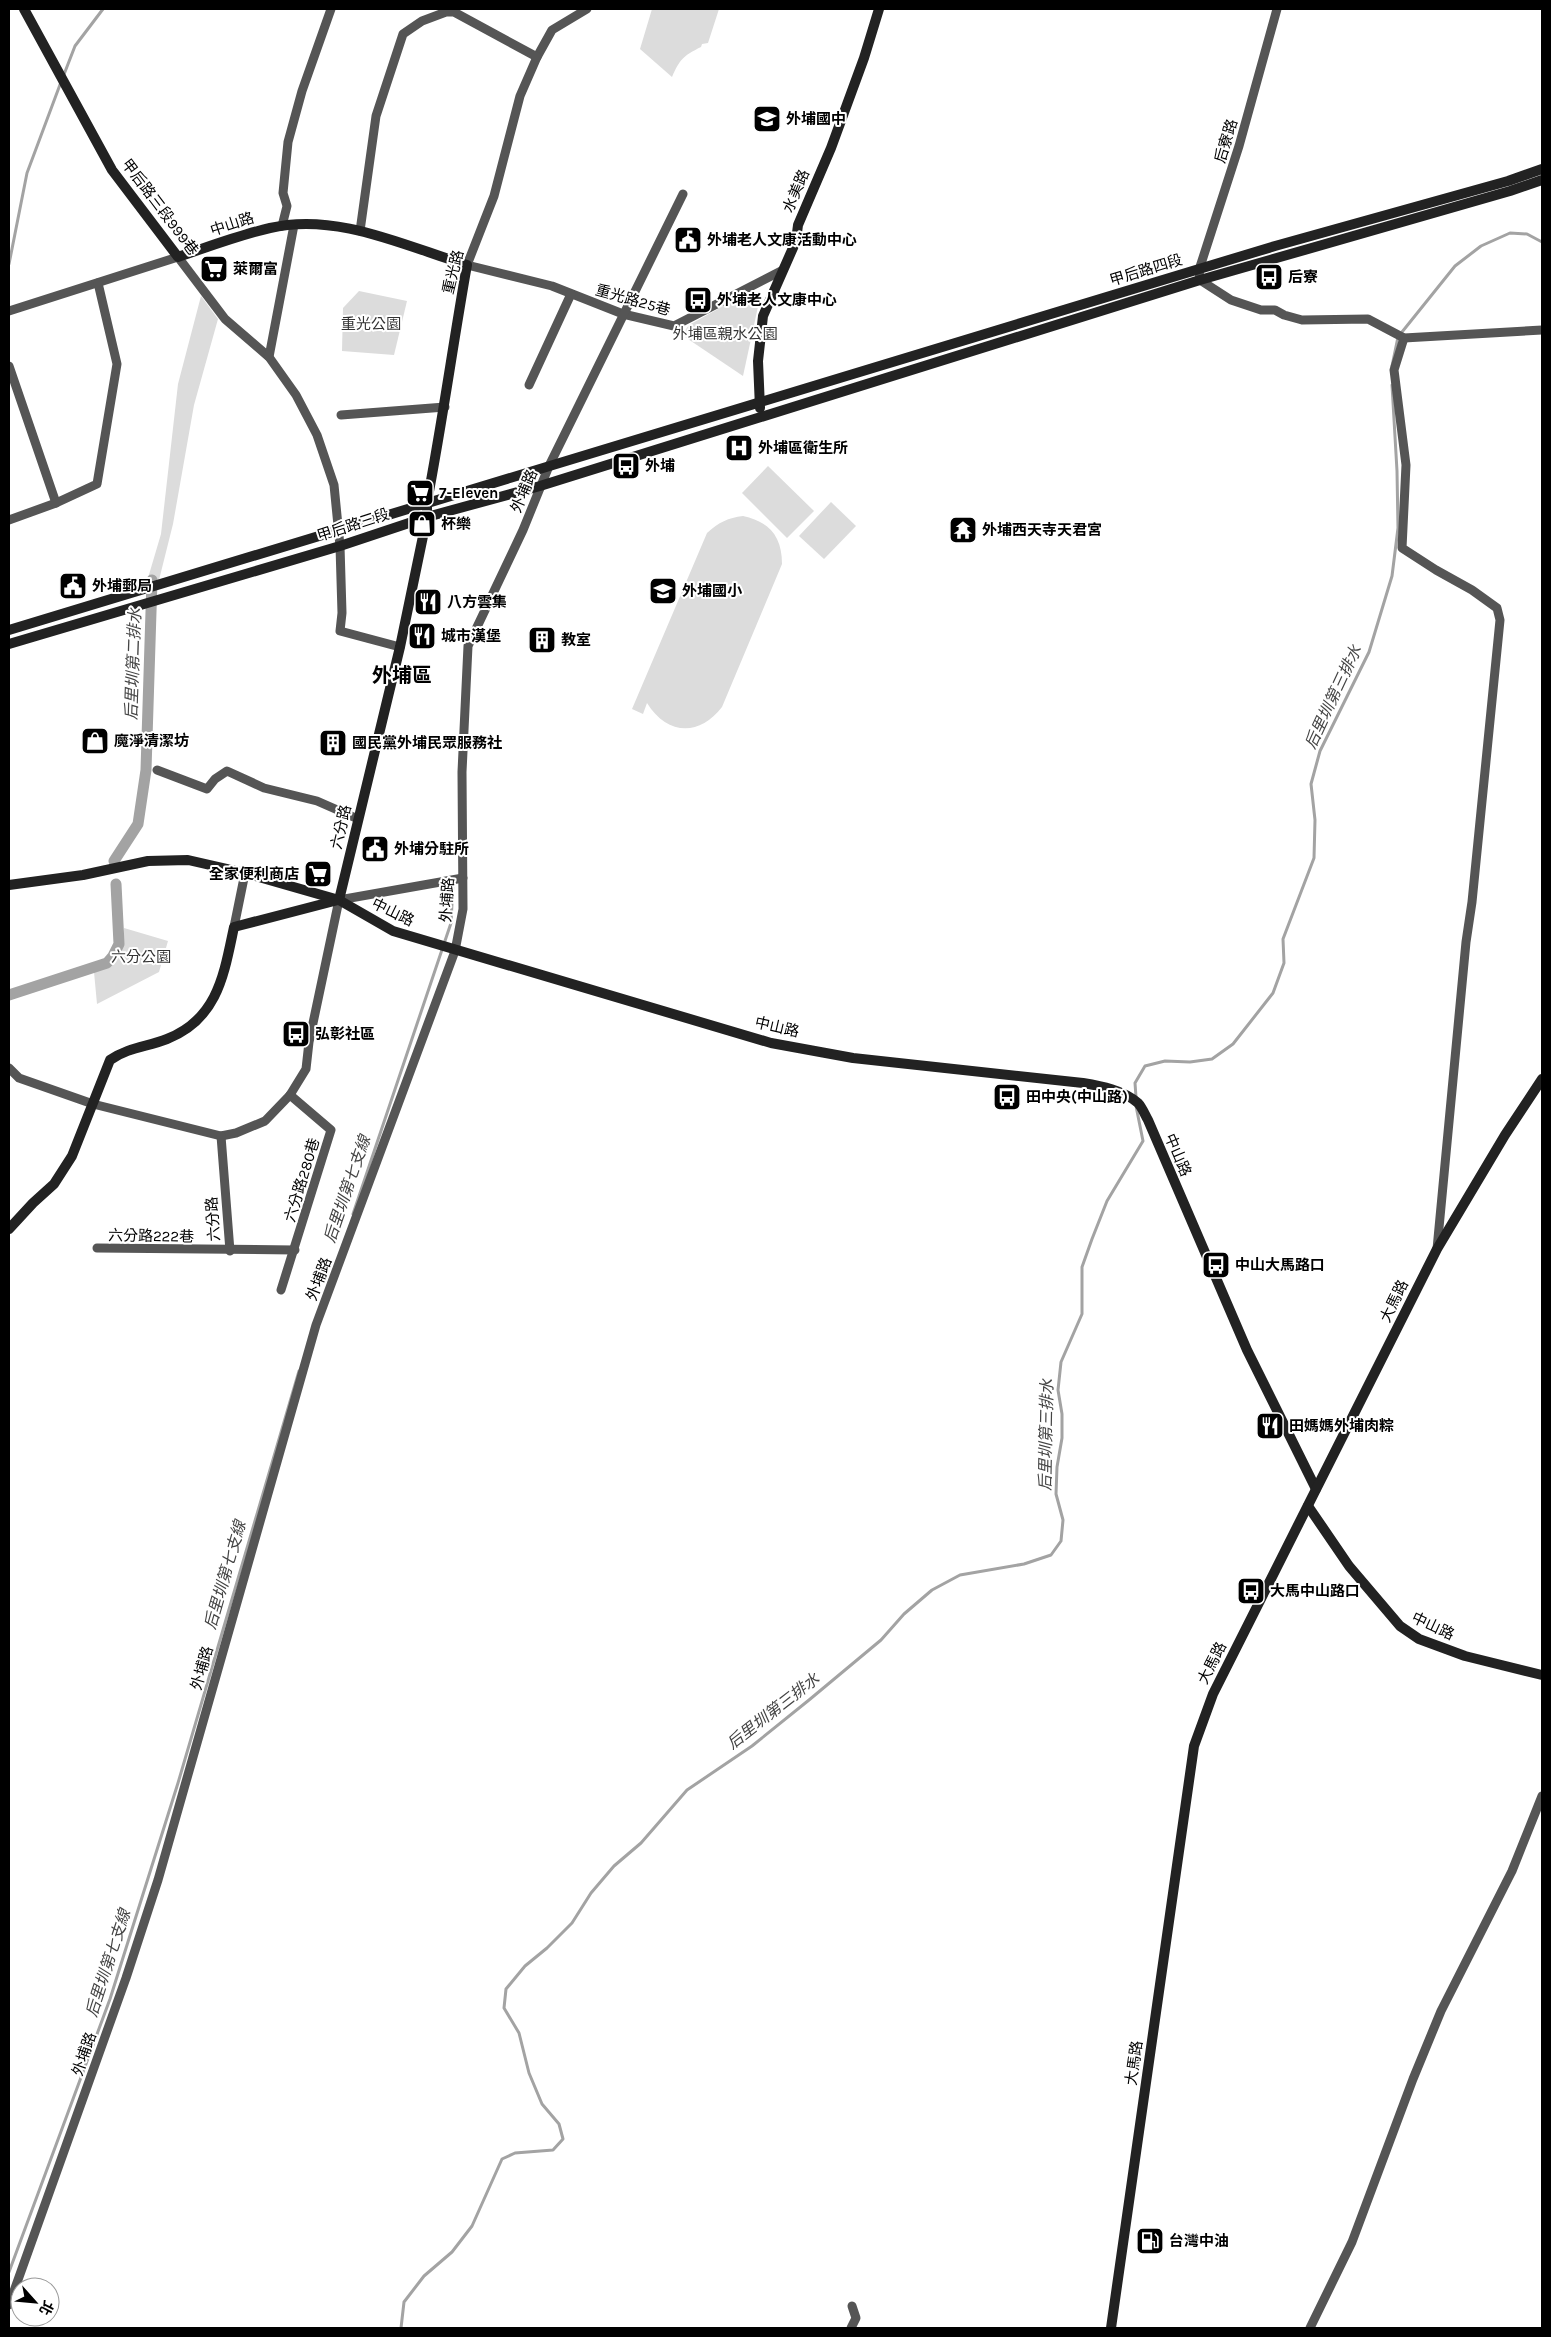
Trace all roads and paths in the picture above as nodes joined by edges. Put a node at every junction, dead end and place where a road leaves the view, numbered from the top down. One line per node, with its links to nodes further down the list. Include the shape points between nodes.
1 (24, 9): 13 (street, 甲后路三段999巷, via 112,170)
2 (332, 9): 11 (street, via 302,91 288,142 283,193 287,206)
3 (587, 9): 6 (street, 重光路, via 552,30)
4 (879, 9): 15 (street, 水美路, via 861,67)
5 (1277, 9): 16 (street, 后寮路)
6 (537, 56): 12 (street, via 454,12 422,21 403,34 376,116); 14 (street, 重光路, via 520,96 494,196)
7 (1542, 170): 16 (street, 甲后路四段, via 1275,246)
8 (1542, 180): 16 (street, 甲后路四段)
9 (683, 194): 20 (street, 外埔路)
10 (294, 225): 11 (street, 中山路); 12 (street, 中山路, via 326,224); 23 (street)
11 (282, 226): 13 (street, 中山路)
12 (360, 231): 14 (street, 中山路)
13 (178, 257): 17 (street, 中山路); 23 (street, 甲后路三段999巷, via 225,319)
14 (467, 265): 18 (street, 重光路25巷, via 552,286); 27 (street, 重光路)
15 (783, 270): 20 (street, 重光路25巷, via 674,326); 26 (street, 水美路, via 763,316 758,361)
16 (1199, 275): 22 (street, via 1231,300 1261,310 1275,310 1284,316 1302,320 1368,319); 26 (street, 甲后路四段); 29 (street, 甲后路四段)
17 (98, 283): 19 (street, 中山路); 33 (street, via 118,364 98,484)
18 (571, 294): 20 (street, 重光路25巷); 25 (street)
19 (9, 312)
20 (623, 314): 30 (street, 外埔路)
21 (1542, 330): 22 (street)
22 (1404, 338): 56 (street, via 1394,370 1406,465 1402,548 1497,608 1500,620)
23 (268, 357): 36 (street, 甲后路三段999巷, via 296,395 317,434 334,485)
24 (9, 366): 33 (street)
25 (530, 385)
26 (759, 403): 29 (street, 水美路); 30 (street, 甲后路三段)
27 (445, 407): 28 (street); 32 (street, 重光路)
28 (341, 415)
29 (763, 416): 31 (street, 甲后路三段)
30 (549, 466): 31 (street, 外埔路); 32 (street, 甲后路三段)
31 (540, 486): 34 (street, 甲后路三段); 44 (street, 外埔路, via 523,530 468,646 462,772)
32 (427, 502): 34 (street, 六分路); 36 (street, 甲后路三段)
33 (56, 503): 35 (street)
34 (427, 517): 37 (street, 甲后路三段); 40 (street, 六分路)
35 (9, 520)
36 (337, 531): 37 (street, 甲后路三段999巷); 38 (street, 甲后路三段)
37 (340, 546): 39 (street, 甲后路三段); 40 (street, 甲后路三段999巷, via 340,631)
38 (9, 630)
39 (9, 644)
40 (400, 647): 42 (street, 六分路)
41 (157, 770): 42 (street, via 207,789 227,771 264,788 317,802)
42 (358, 819): 46 (street, 六分路)
43 (245, 873): 45 (street, 中山路, via 188,860 148,861 83,875); 46 (street, 中山路); 47 (street)
44 (463, 878): 46 (street); 48 (street, 外埔路, via 463,909)
45 (9, 885)
46 (339, 900): 47 (street); 48 (street, 中山路, via 393,931); 51 (street, via 306,1069)
47 (234, 927): 52 (street, via 224,976 206,1012 190,1027 175,1035 123,1051 110,1060)
48 (454, 951): 60 (street, 中山路, via 771,1043 853,1058 1083,1083 1106,1087 1138,1104 1148,1120 1247,1350); 64 (street, 外埔路, via 316,1325 158,1880)
49 (9, 1068): 52 (street, via 19,1078)
50 (1542, 1079): 56 (street, 大馬路)
51 (290, 1095): 53 (street, via 264,1121); 57 (street, 六分路280巷, via 332,1130)
52 (93, 1104): 53 (street); 54 (street, via 72,1156 54,1184)
53 (221, 1136): 58 (street, 六分路)
54 (9, 1229)
55 (97, 1248): 58 (street, 六分路222巷)
56 (1437, 1248): 60 (street, 大馬路)
57 (295, 1250): 58 (street, 六分路222巷); 59 (street, 六分路280巷)
58 (230, 1251)
59 (281, 1290)
60 (1316, 1489): 61 (street, 大馬路)
61 (1308, 1506): 62 (street, 中山路, via 1349,1566 1400,1626 1419,1639 1465,1656); 67 (street, 大馬路, via 1212,1694 1194,1746)
62 (1542, 1675)
63 (1542, 1796): 68 (street, via 1512,1871 1441,2011 1352,2242)
64 (9, 2305)
65 (852, 2306): 66 (street, via 856,2318)
66 (851, 2328)
67 (1111, 2328)
68 (1310, 2328)

